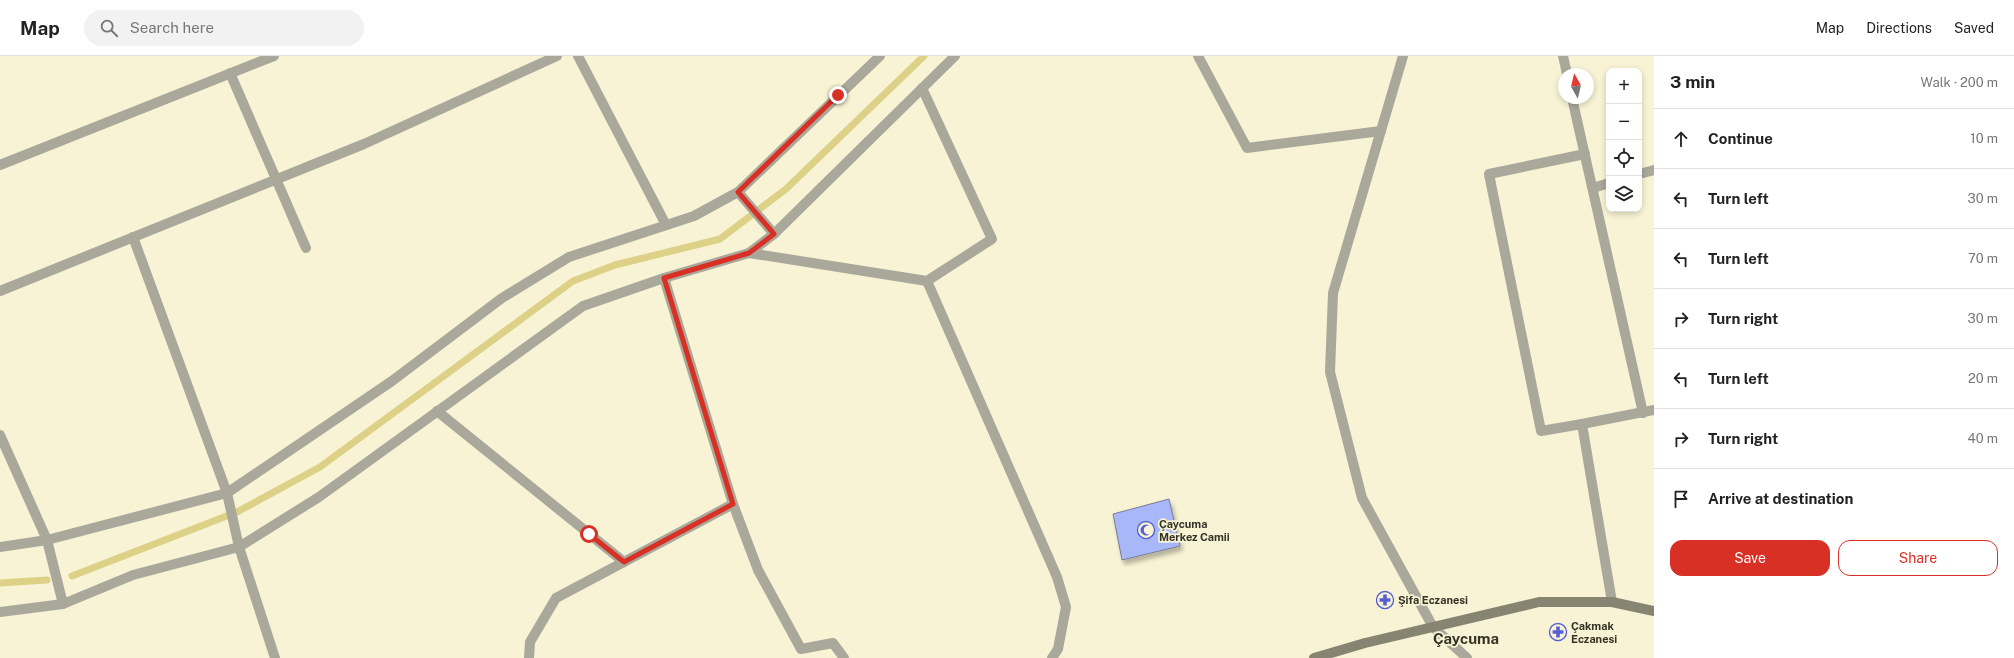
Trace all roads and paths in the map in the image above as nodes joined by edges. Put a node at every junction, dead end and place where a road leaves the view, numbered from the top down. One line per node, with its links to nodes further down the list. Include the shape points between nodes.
1 (274, 56): 10 (street)
2 (557, 56): 18 (street, via 364,144)
3 (578, 56): 22 (street)
4 (880, 56): 21 (street)
5 (955, 56): 11 (street)
6 (1198, 56): 13 (street, via 1248,148)
7 (1402, 56): 13 (street)
8 (1563, 56): 9 (street)
9 (1566, 68)
10 (230, 73): 15 (street); 18 (street)
11 (922, 88): 23 (street); 28 (street, via 992,239)
12 (1573, 104): 14 (street)
13 (1381, 131): 45 (street, via 1333,293 1330,372 1362,498)
14 (1585, 154): 20 (street); 33 (street, via 1489,174 1541,431)
15 (0, 165)
16 (1654, 170): 17 (street)
17 (1642, 173)
18 (276, 178): 24 (street); 25 (street)
19 (1606, 184): 20 (street)
20 (1593, 188): 32 (street)
21 (738, 192): 22 (street, via 694,216); 23 (street)
22 (666, 225): 35 (street, via 568,257 502,298 392,381)
23 (774, 234): 26 (street)
24 (133, 237): 29 (street); 35 (street)
25 (306, 248)
26 (749, 253): 27 (street); 28 (street)
27 (664, 278): 31 (street, via 583,306); 36 (street)
28 (927, 281): 49 (street, via 1057,577 1066,607 1058,649)
29 (0, 291)
30 (1654, 410): 32 (street)
31 (437, 411): 39 (street, via 319,497); 40 (street)
32 (1643, 412): 33 (street)
33 (1582, 424): 41 (street)
34 (0, 435): 37 (street)
35 (228, 497): 37 (street); 39 (street)
36 (733, 504): 40 (street); 48 (street, via 758,570 801,649 833,643)
37 (47, 540): 38 (street); 42 (street)
38 (0, 547)
39 (239, 547): 42 (street, via 134,575); 46 (street)
40 (624, 562): 47 (street, via 556,598 530,642)
41 (1612, 602): 43 (main road); 45 (main road, via 1539,602)
42 (63, 604): 44 (street)
43 (1654, 611)
44 (0, 612)
45 (1432, 628): 50 (main road); 51 (street)
46 (275, 658)
47 (529, 658)
48 (844, 658)
49 (1052, 658)
50 (1314, 658)
51 (1467, 658)

